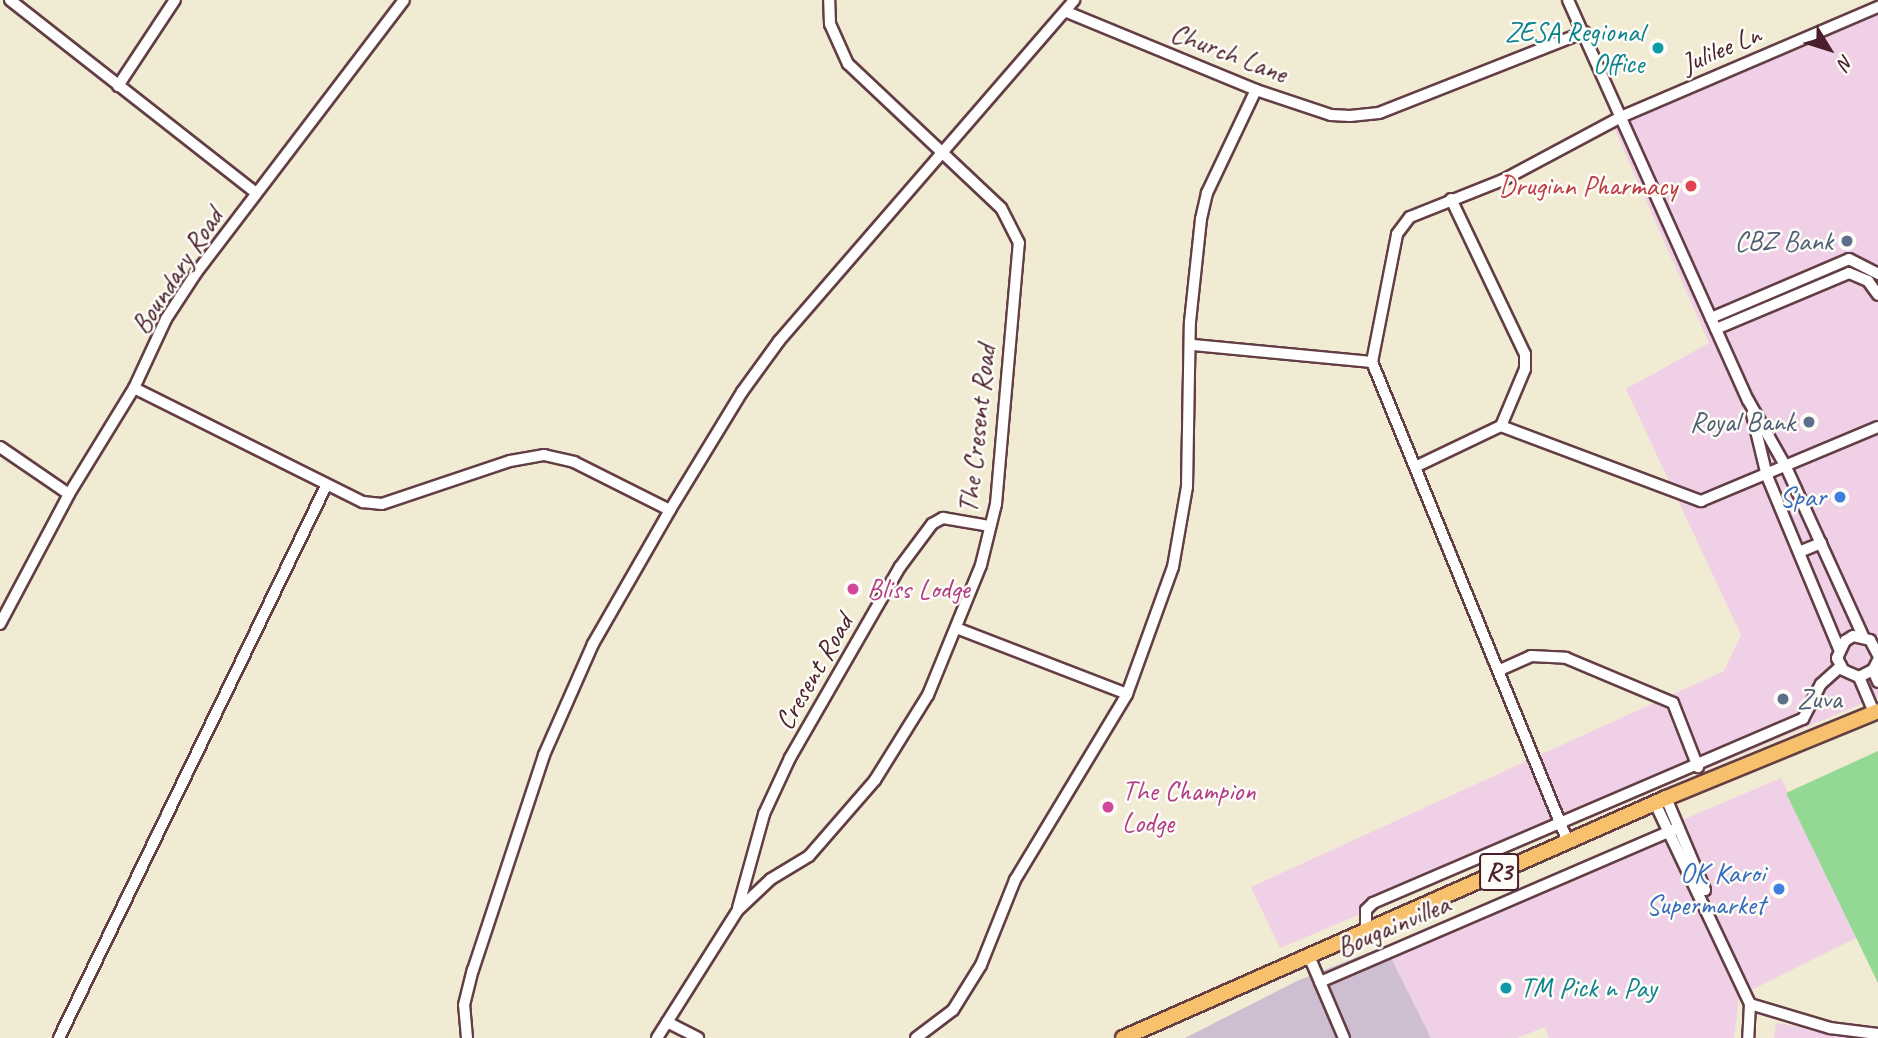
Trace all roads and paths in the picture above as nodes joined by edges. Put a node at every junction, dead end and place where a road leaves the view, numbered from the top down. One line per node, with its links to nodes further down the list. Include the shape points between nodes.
1 (10, 0): 10 (street)
2 (175, 0): 10 (street)
3 (404, 0): 14 (street, Boundary Road)
4 (829, 0): 13 (street, The Cresent Road, via 830,24 848,64)
5 (1074, 0): 8 (street)
6 (1568, 0): 9 (street)
7 (1878, 7): 12 (street, Julilee Ln)
8 (1067, 12): 11 (street, Church Lane); 13 (street)
9 (1585, 32): 11 (street, Church Lane, via 1379,113 1331,115); 12 (street)
10 (118, 86): 14 (street)
11 (1256, 90): 22 (street, via 1207,193 1191,322)
12 (1621, 117): 15 (street, Julilee Ln, via 1503,180); 20 (street)
13 (942, 156): 34 (street, via 779,341); 35 (street, The Cresent Road, via 1001,208 1019,243 1001,464)
14 (256, 193): 24 (street, Boundary Road, via 166,319)
15 (1451, 199): 23 (street, Julilee Ln, via 1410,217 1397,234); 26 (street, via 1525,354 1525,369)
16 (1818, 272): 17 (street, via 1849,259); 18 (street); 20 (street)
17 (1878, 274)
18 (1824, 284): 19 (street, via 1849,273 1868,281); 21 (street)
19 (1878, 295)
20 (1711, 318): 21 (street)
21 (1716, 329): 25 (street)
22 (1193, 345): 23 (street); 48 (street, via 1187,487 1180,539)
23 (1372, 362): 29 (street)
24 (134, 387): 32 (street); 33 (street, Boundary Road)
25 (1748, 400): 30 (street); 31 (street)
26 (1501, 426): 29 (street); 31 (street, via 1691,501)
27 (1878, 427): 30 (street)
28 (0, 447): 33 (street)
29 (1415, 467): 44 (street)
30 (1786, 467): 31 (street); 36 (street)
31 (1767, 476): 37 (street)
32 (326, 486): 34 (street, via 363,502 382,504 510,461 544,455 574,463); 62 (street)
33 (69, 494): 38 (street, Boundary Road)
34 (670, 510): 63 (street, via 593,644 548,744 472,970 464,1005)
35 (990, 526): 39 (street, The Cresent Road, via 981,565); 55 (street, Cresent Road, via 943,518 932,524 900,567 790,758 764,814)
36 (1821, 543): 37 (street); 40 (street)
37 (1799, 552): 41 (street)
38 (0, 624)
39 (956, 628): 48 (street); 55 (street, The Cresent Road, via 928,695 875,780 809,856 771,879)
40 (1863, 636): 41 (street, via 1845,641); 42 (street)
41 (1839, 649): 43 (street)
42 (1877, 651): 45 (street)
43 (1841, 666): 46 (street); 50 (street, via 1821,684 1803,719)
44 (1500, 670): 50 (street, via 1531,656 1566,658 1668,701 1676,707); 52 (street)
45 (1873, 670): 46 (street); 47 (street)
46 (1859, 677): 49 (street)
47 (1878, 682)
48 (1127, 694): 66 (street, via 1015,880 981,965 953,1010)
49 (1876, 712): 51 (highway, R3)
50 (1698, 767): 52 (street)
51 (1661, 801): 53 (street); 54 (highway, R3)
52 (1561, 823): 54 (street); 56 (street, via 1373,903 1366,910)
53 (1673, 830): 58 (street, Bougainvillea); 59 (street)
54 (1568, 842): 56 (highway, R3)
55 (738, 910): 60 (street, The Cresent Road)
56 (1366, 930): 57 (highway, R3)
57 (1308, 956): 58 (street); 67 (highway, R3)
58 (1320, 982): 68 (street)
59 (1750, 1004): 61 (street, via 1830,1028); 69 (street)
60 (667, 1022): 64 (street, The Cresent Road); 65 (street)
61 (1878, 1034)
62 (59, 1038)
63 (467, 1038)
64 (657, 1038)
65 (698, 1038)
66 (916, 1038)
67 (1123, 1038)
68 (1344, 1038)
69 (1748, 1038)

